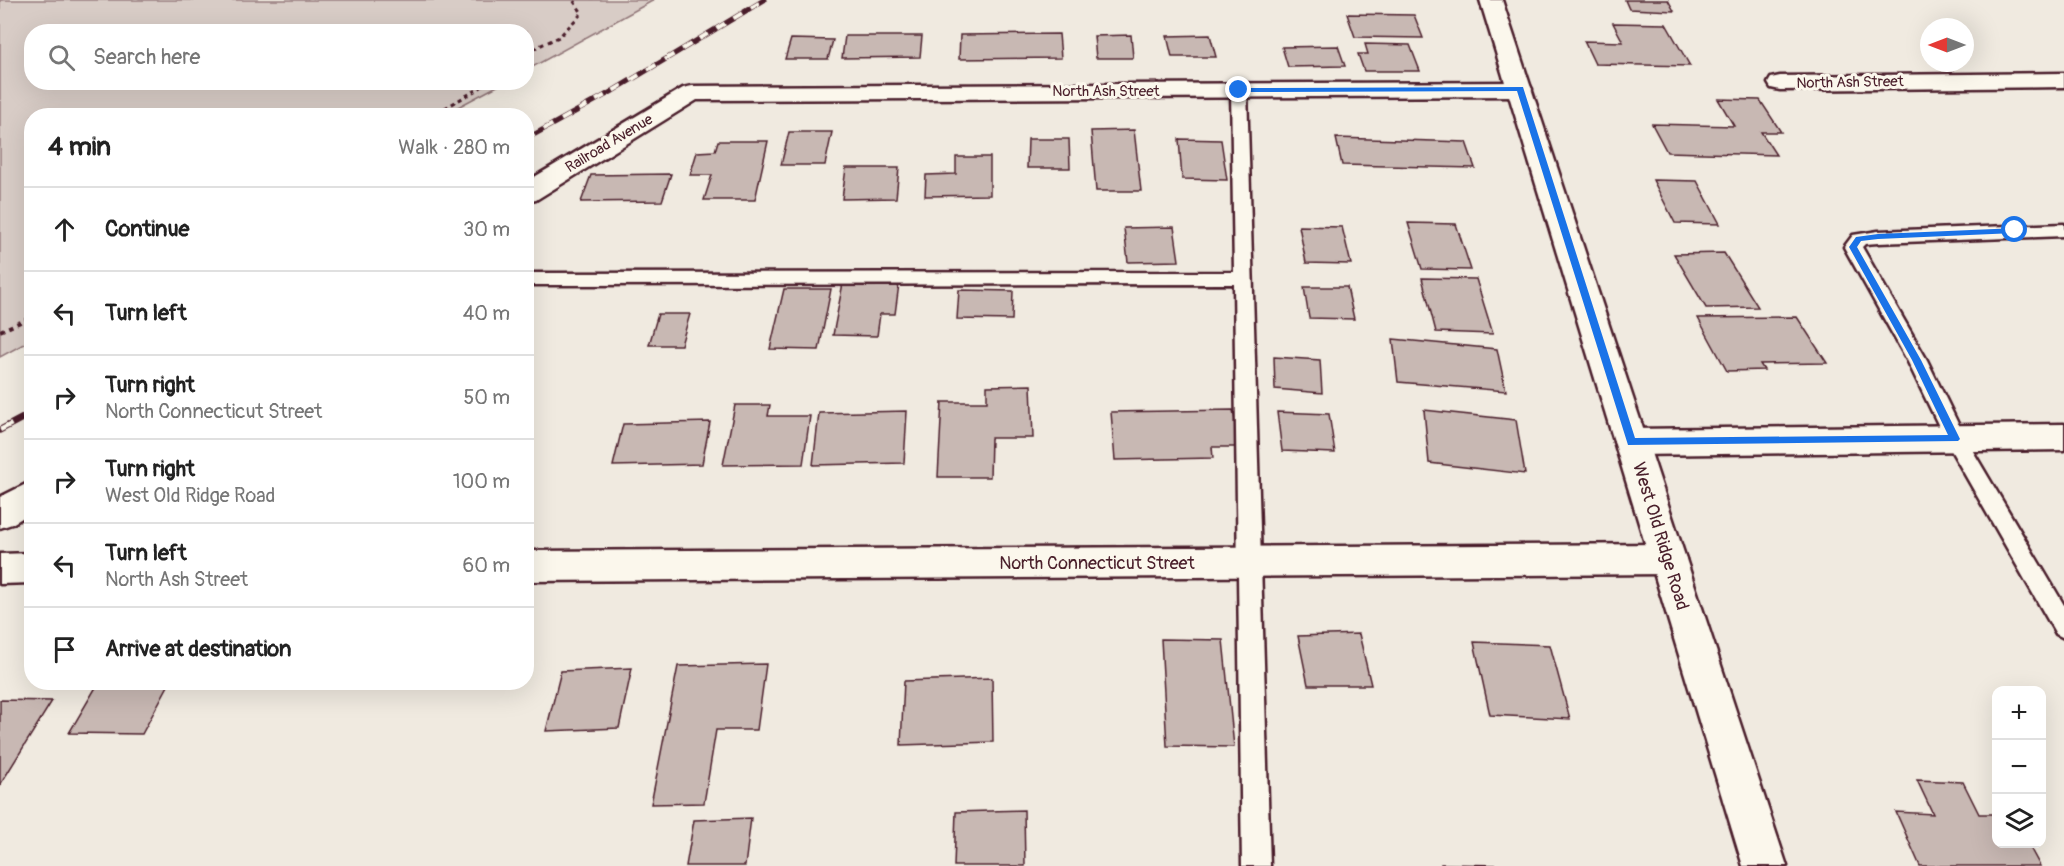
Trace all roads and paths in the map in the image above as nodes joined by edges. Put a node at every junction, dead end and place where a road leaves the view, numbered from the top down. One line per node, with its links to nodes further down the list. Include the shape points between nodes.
1 (573, 0): 3 (path, via 582,13 559,37)
2 (1491, 0): 6 (street, West Old Ridge Road)
3 (534, 48)
4 (2064, 80): 5 (street, North Ash Street)
5 (1780, 83)
6 (1520, 89): 8 (street, North Ash Street); 19 (street, West Old Ridge Road)
7 (476, 90): 10 (path)
8 (1239, 90): 9 (street, North Ash Street); 13 (lane)
9 (692, 93): 11 (street, Railroad Avenue)
10 (445, 108)
11 (534, 189)
12 (2064, 230): 18 (lane, via 1878,237 1859,239 1853,247 1917,360)
13 (1244, 278): 14 (lane); 23 (lane)
14 (534, 279)
15 (24, 320): 16 (path)
16 (0, 330)
17 (2064, 437): 18 (street)
18 (1955, 439): 19 (street); 27 (lane)
19 (1631, 442): 22 (street, West Old Ridge Road)
20 (24, 500): 21 (street)
21 (0, 514)
22 (1668, 559): 23 (street, North Connecticut Street); 29 (street, West Old Ridge Road)
23 (1250, 562): 24 (street, North Connecticut Street); 28 (lane)
24 (534, 566)
25 (0, 568): 26 (street)
26 (24, 568)
27 (2064, 627)
28 (1256, 866)
29 (1765, 866)

